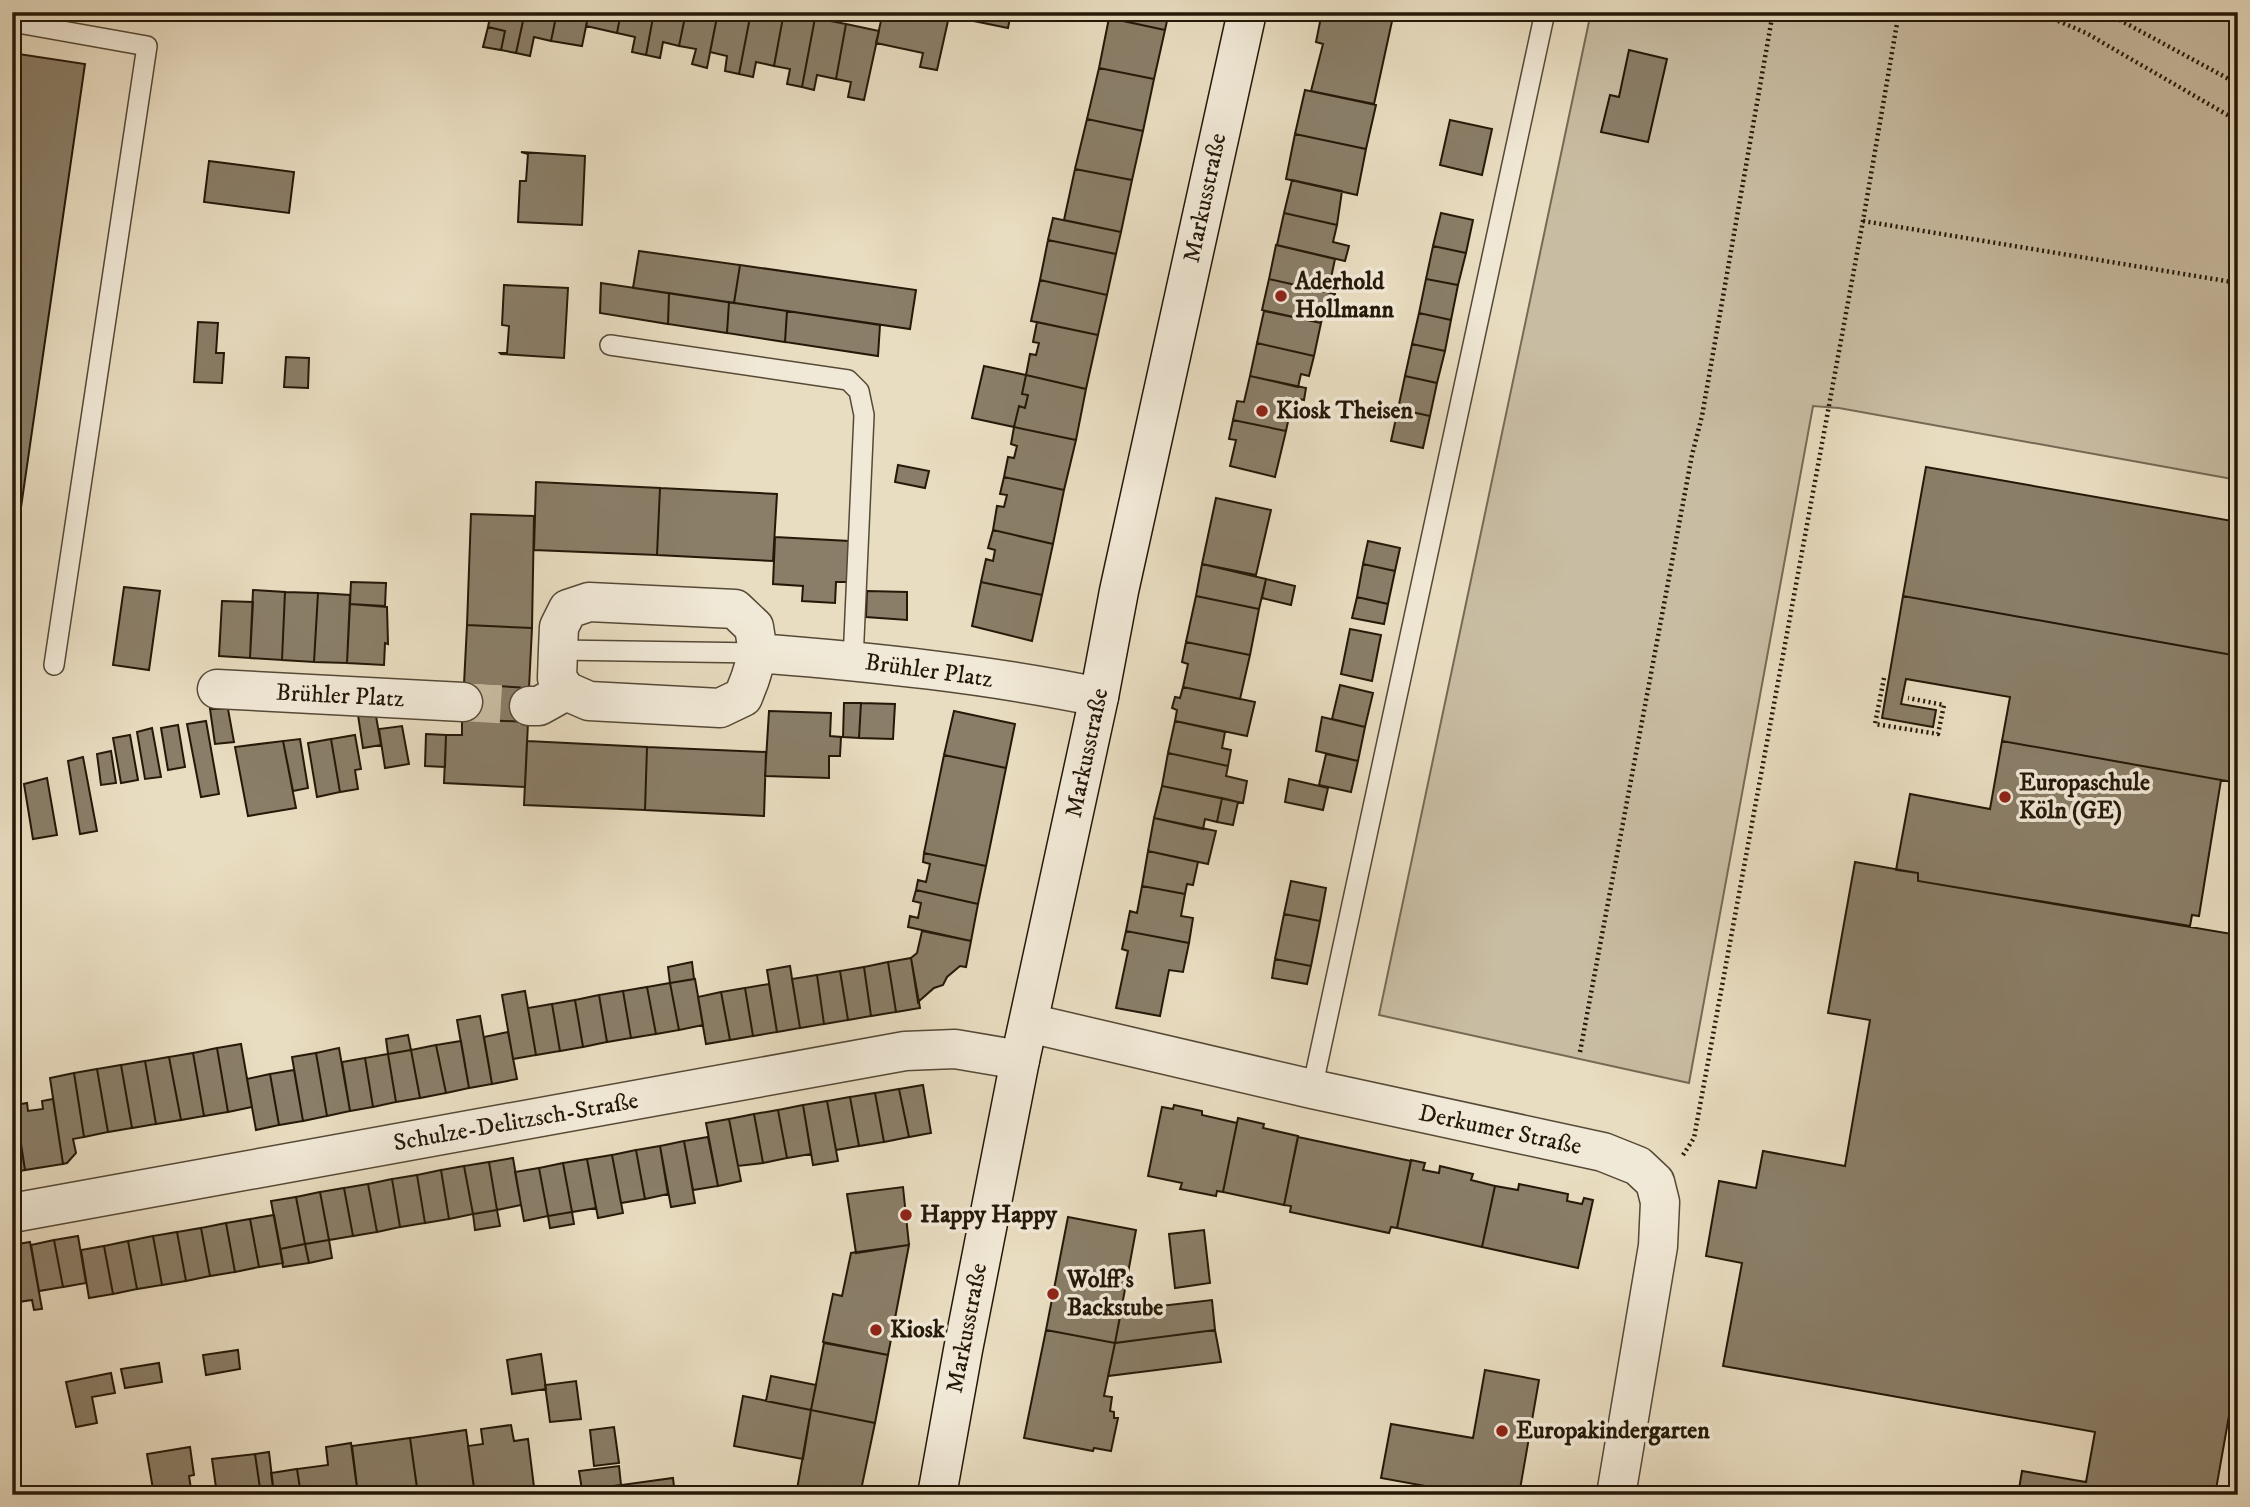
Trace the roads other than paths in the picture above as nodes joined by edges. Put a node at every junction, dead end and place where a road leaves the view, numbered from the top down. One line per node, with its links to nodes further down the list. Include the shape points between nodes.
1 (1247, 12): 10 (street, Markusstraße)
2 (1545, 12): 15 (lane)
3 (12, 22): 7 (lane, via 147,46)
4 (610, 345): 6 (lane, via 848,380 859,391 864,415)
5 (758, 653): 6 (street, Brühler Platz); 9 (street, via 743,697 720,708 589,701); 9 (street, via 754,627 735,609 589,602 568,609 558,627 557,678)
6 (853, 661): 10 (street, Brühler Platz)
7 (54, 665)
8 (217, 689): 11 (street, Brühler Platz)
9 (566, 691): 12 (street, via 539,706)
10 (1099, 697): 13 (street, Markusstraße)
11 (463, 702)
12 (529, 706)
13 (1029, 1023): 14 (street, Markusstraße); 15 (street, Derkumer Straße)
14 (1020, 1060): 16 (street, Schulze-Delitzsch-Straße, via 956,1049 905,1051); 17 (street, Markusstraße)
15 (1312, 1089): 18 (street, Derkumer Straße, via 1603,1152 1638,1166 1655,1182 1660,1202 1658,1246)
16 (12, 1213)
17 (937, 1495)
18 (1616, 1495)

